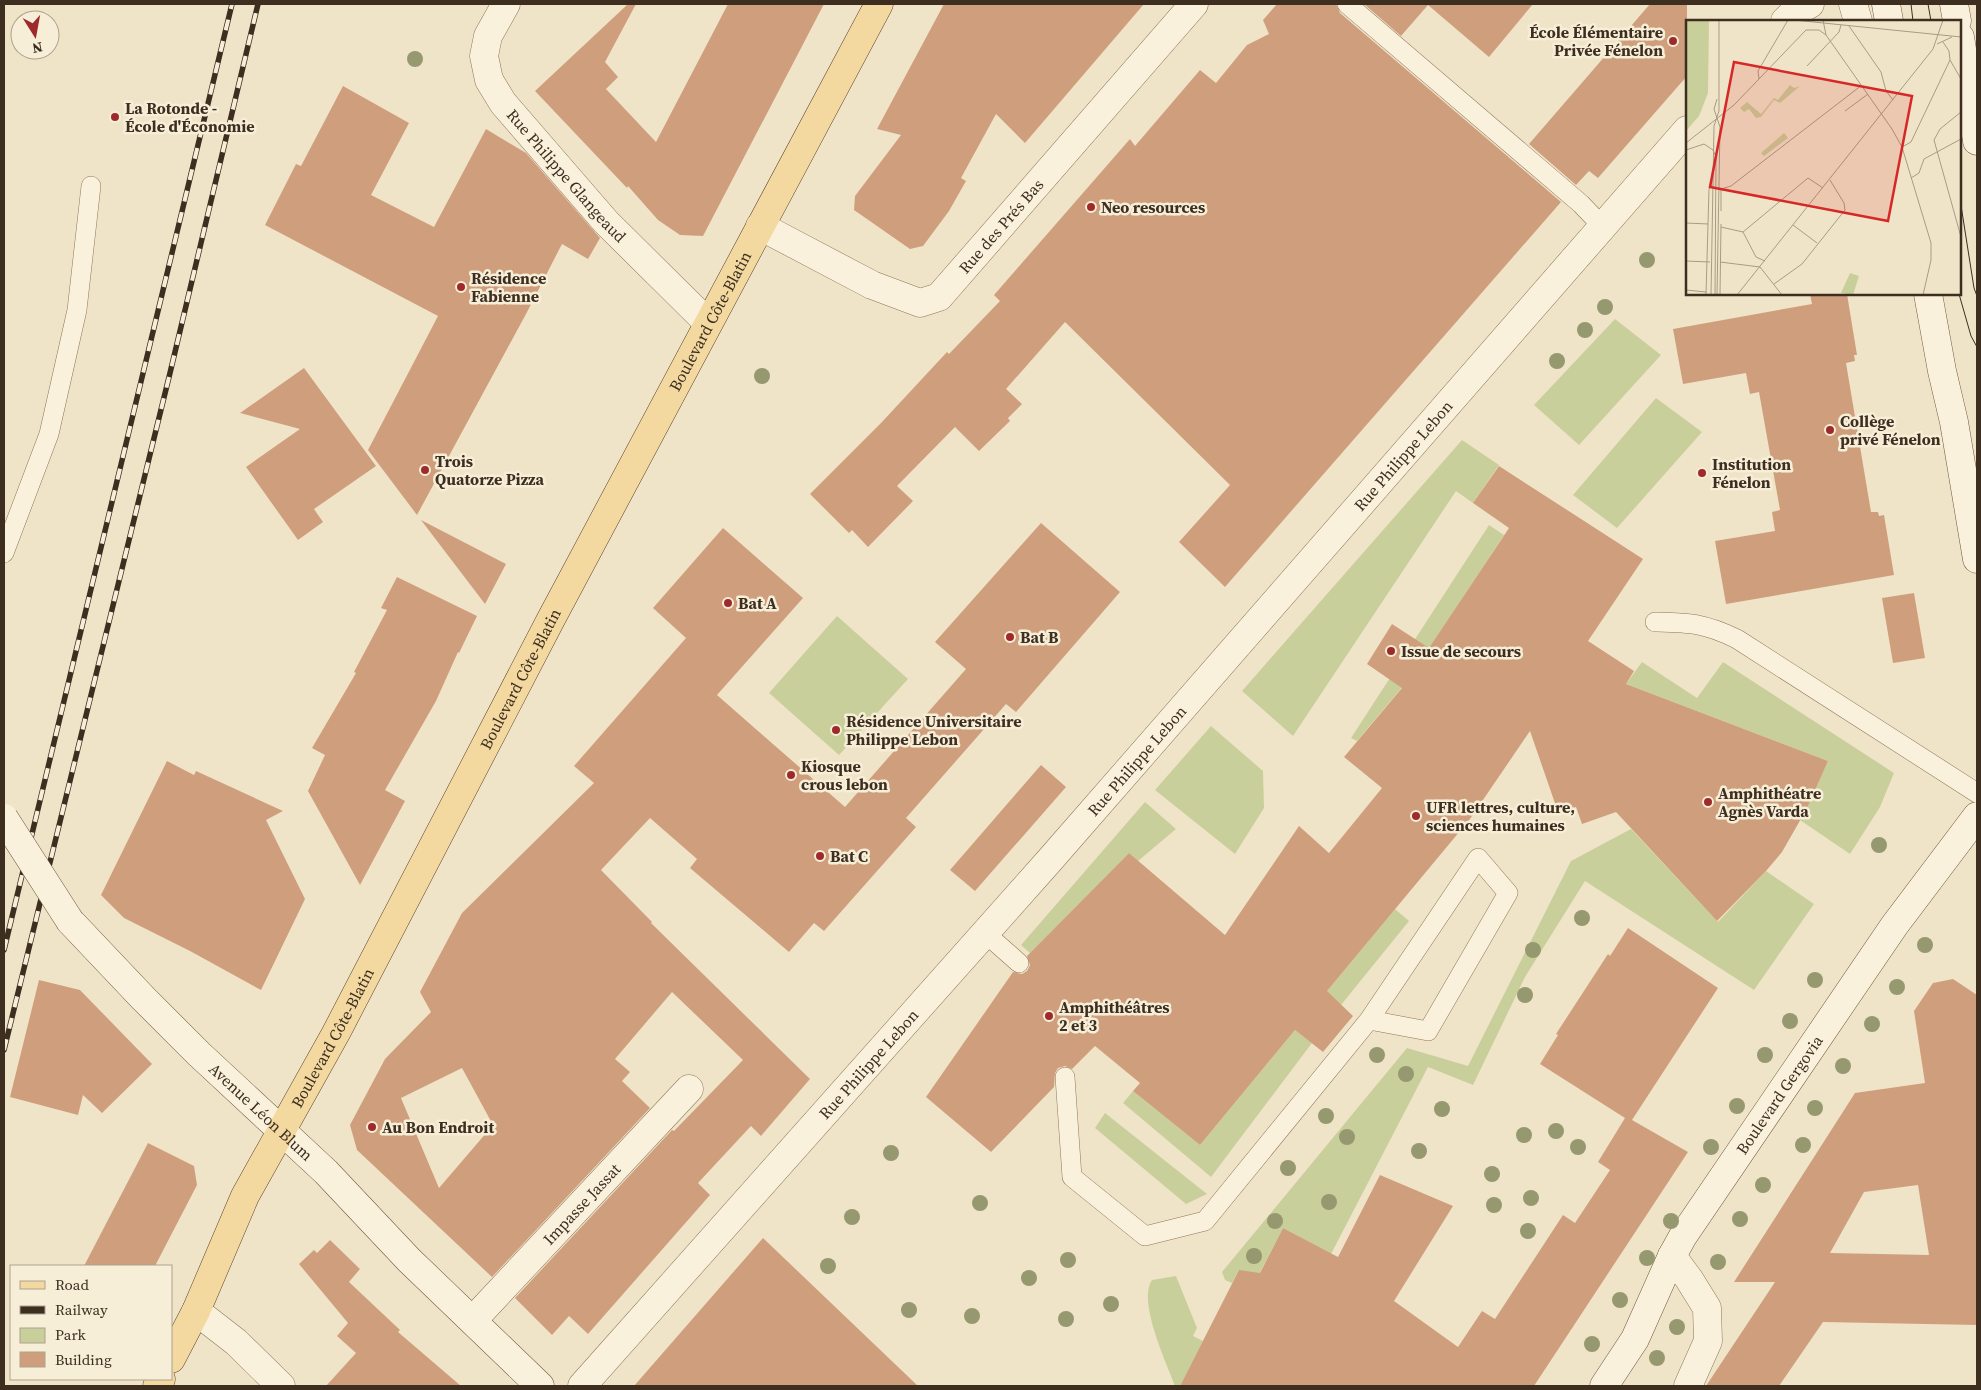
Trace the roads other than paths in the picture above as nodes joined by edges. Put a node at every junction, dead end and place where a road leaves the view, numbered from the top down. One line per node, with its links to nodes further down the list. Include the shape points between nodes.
1 (506, 4): 22 (street, Rue Philippe Glangeaud, via 488,36 484,56 489,80 503,103 606,222)
2 (878, 4): 19 (main road, Boulevard Côte-Blatin)
3 (1194, 4): 19 (street, Rue des Prés Bas, via 940,297 920,303 872,284)
4 (1347, 4): 20 (lane, via 1581,204)
5 (1810, 4): 10 (street)
6 (1852, 4): 11 (street)
7 (1886, 4): 12 (street)
8 (1954, 4): 13 (street)
9 (1967, 4): 14 (street)
10 (1786, 20)
11 (1858, 20)
12 (1889, 20)
13 (1958, 20)
14 (1959, 20)
15 (1961, 43): 17 (street)
16 (1686, 131): 20 (street, Rue Philippe Lebon)
17 (1977, 141)
18 (91, 186): 23 (lane, via 77,310 49,434)
19 (760, 226): 22 (main road, Boulevard Côte-Blatin)
20 (1602, 226): 29 (street, Rue Philippe Lebon)
21 (1928, 295): 24 (street)
22 (708, 323): 34 (main road, Boulevard Côte-Blatin)
23 (4, 553)
24 (1977, 559)
25 (1655, 622): 26 (lane, via 1712,627 1737,639)
26 (1977, 793)
27 (1977, 816): 35 (street, Boulevard Gergovia, via 1894,926)
28 (5, 822): 34 (street, Avenue Léon Blum, bridge, via 70,921 192,1047)
29 (985, 933): 30 (lane); 41 (street, Rue Philippe Lebon)
30 (1019, 963)
31 (1370, 1020): 31 (lane, via 1428,1030 1508,893 1478,858); 32 (lane, via 1205,1221 1145,1236 1072,1177)
32 (1065, 1077)
33 (689, 1088): 37 (street, Impasse Jassat)
34 (282, 1131): 36 (main road, Boulevard Côte-Blatin, via 244,1196); 37 (street, Avenue Léon Blum)
35 (1672, 1256): 42 (street, Boulevard Gergovia, via 1635,1340); 43 (street, via 1707,1308 1708,1341)
36 (196, 1311): 38 (main road, Boulevard Côte-Blatin); 39 (street, via 236,1342)
37 (473, 1320): 40 (street, Avenue Léon Blum)
38 (172, 1357)
39 (281, 1386)
40 (540, 1386)
41 (582, 1386)
42 (1604, 1386)
43 (1688, 1386)

